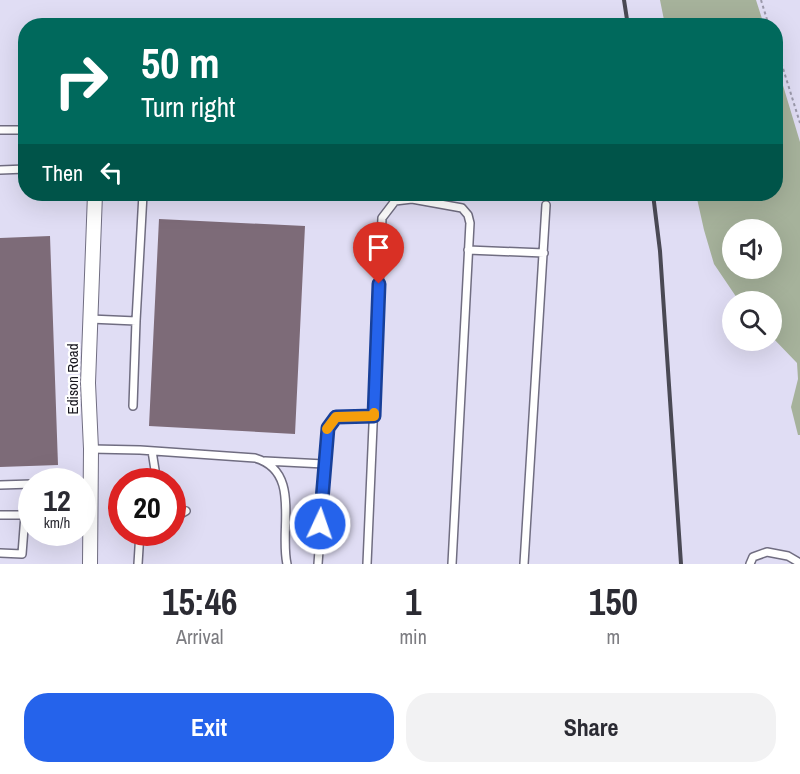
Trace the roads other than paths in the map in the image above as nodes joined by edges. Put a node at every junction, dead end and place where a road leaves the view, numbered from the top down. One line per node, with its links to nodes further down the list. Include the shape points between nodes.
1 (0, 130): 2 (lane)
2 (18, 130)
3 (18, 169): 4 (lane)
4 (0, 170)
5 (95, 201): 12 (street, Edison Road)
6 (142, 201): 13 (lane)
7 (395, 201): 15 (lane, via 382,218)
8 (423, 201): 10 (lane, via 462,208 470,223)
9 (546, 205): 11 (lane)
10 (468, 250): 11 (lane); 36 (lane)
11 (544, 253): 37 (lane)
12 (90, 319): 13 (lane); 16 (street, Edison Road)
13 (136, 321): 14 (lane)
14 (133, 406)
15 (374, 416): 19 (lane, via 336,417 328,428); 35 (lane)
16 (91, 449): 17 (lane); 20 (street, Edison Road)
17 (152, 451): 18 (lane); 21 (lane)
18 (264, 460): 19 (lane); 33 (lane, via 275,469 284,490)
19 (324, 464): 34 (lane)
20 (89, 468)
21 (155, 468)
22 (18, 484): 23 (lane)
23 (0, 485)
24 (0, 515): 25 (lane)
25 (18, 515)
26 (23, 546): 29 (lane, via 22,554)
27 (89, 546): 31 (street, Edison Road)
28 (139, 546): 32 (lane)
29 (0, 553)
30 (800, 563): 38 (lane, via 767,552 753,557)
31 (90, 564)
32 (138, 564)
33 (287, 564)
34 (318, 564)
35 (367, 564)
36 (452, 564)
37 (524, 564)
38 (750, 564)

